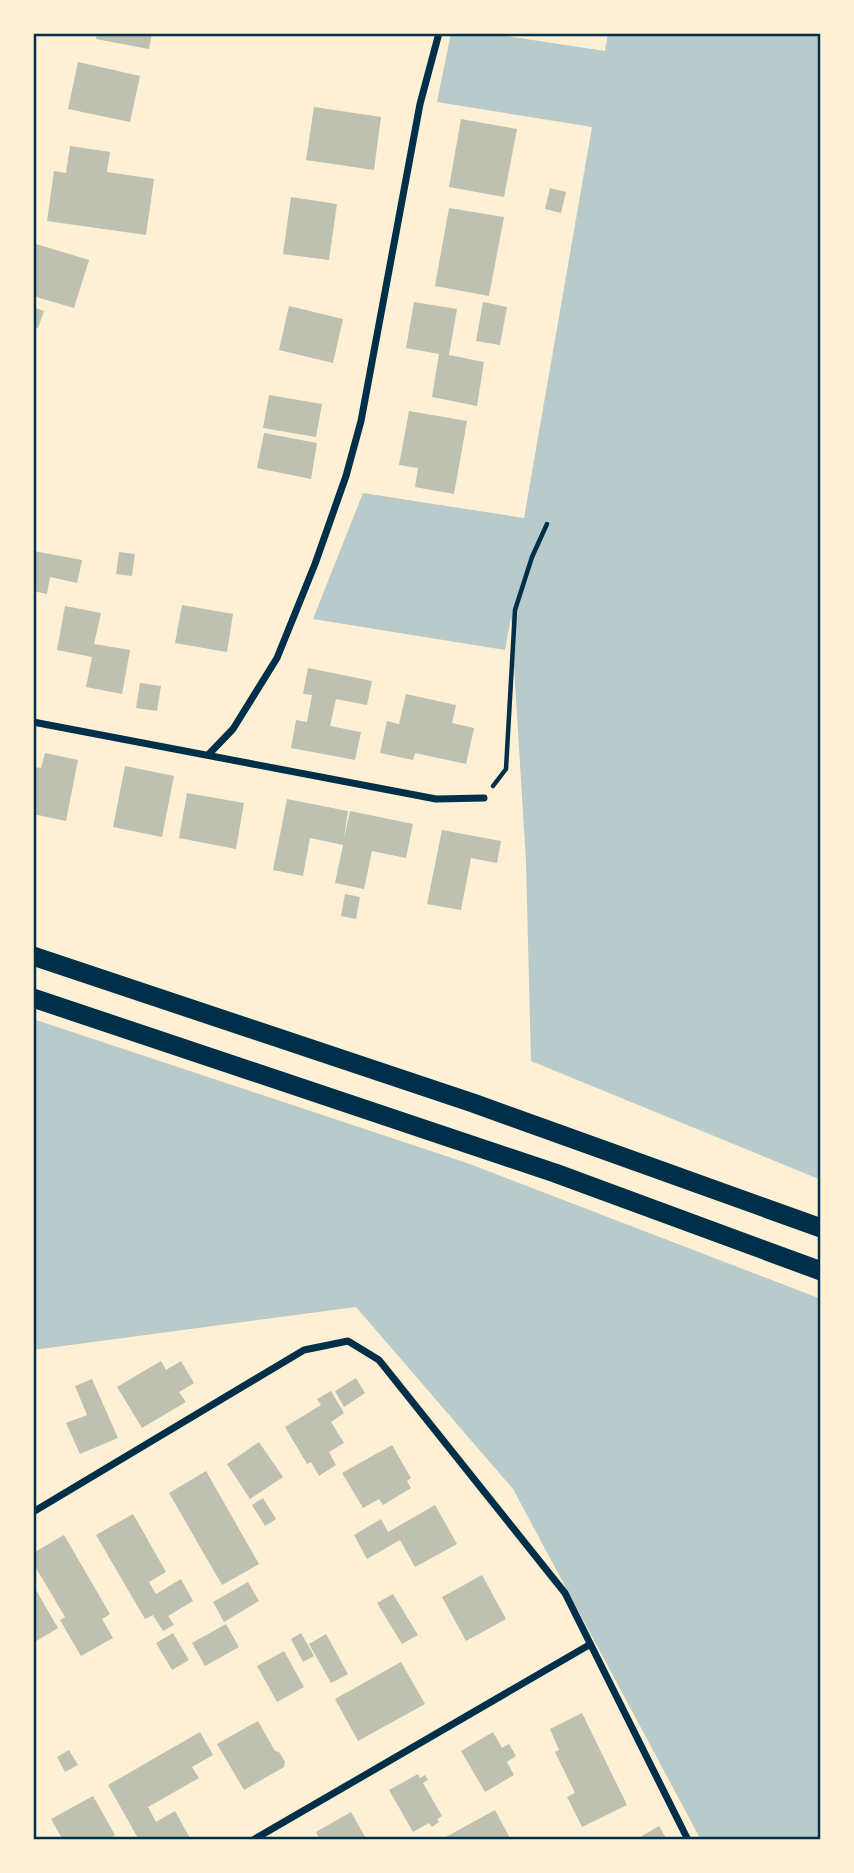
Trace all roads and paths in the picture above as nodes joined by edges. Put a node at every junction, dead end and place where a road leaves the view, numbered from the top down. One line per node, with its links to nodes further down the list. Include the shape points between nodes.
1 (439, 33): 4 (street, via 420,104 346,475 277,658 233,729)
2 (547, 524): 5 (path, via 515,610 506,769)
3 (33, 722): 4 (street)
4 (209, 754): 5 (street, via 436,799)
5 (484, 798)
6 (33, 956): 8 (highway, via 473,1103)
7 (33, 998): 9 (highway, via 555,1173)
8 (821, 1228)
9 (821, 1271)
10 (33, 1512): 11 (street, via 304,1350 348,1341 379,1360 531,1549 565,1592)
11 (589, 1645): 12 (street); 13 (street)
12 (253, 1840)
13 (688, 1840)

